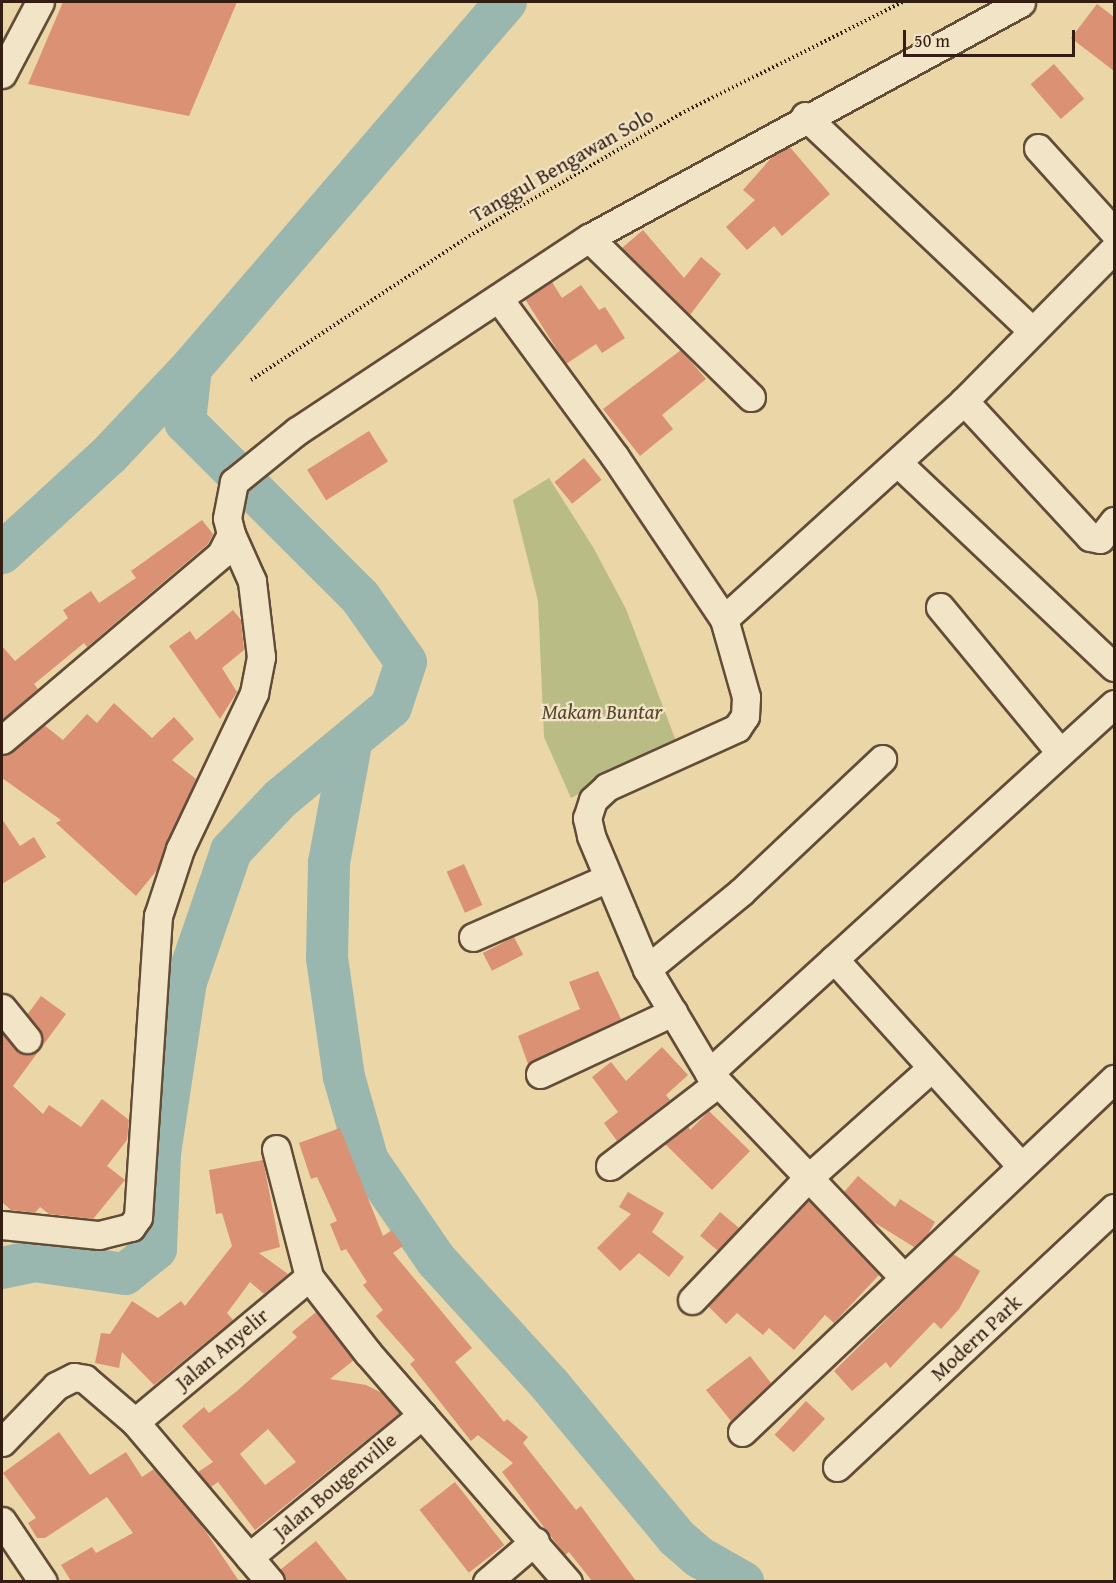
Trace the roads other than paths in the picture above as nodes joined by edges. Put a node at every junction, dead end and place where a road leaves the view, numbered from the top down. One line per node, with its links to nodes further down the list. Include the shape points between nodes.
1 (40, 2): 3 (street)
2 (1021, 2): 4 (street)
3 (2, 74)
4 (806, 116): 7 (street); 10 (street)
5 (1038, 148): 6 (street)
6 (1114, 232)
7 (589, 238): 9 (street); 11 (street)
8 (1114, 249): 10 (street)
9 (499, 299): 15 (street, via 297,431 234,482 227,518); 17 (street, via 615,457)
10 (1032, 331): 12 (street)
11 (751, 397)
12 (964, 401): 13 (street); 14 (street, via 1090,537 1100,539)
13 (898, 464): 17 (street); 18 (street)
14 (1114, 521)
15 (231, 534): 20 (street, via 221,554); 39 (street, via 252,581 261,657 254,693 180,849 158,916 138,1216 131,1227 99,1235)
16 (940, 607): 21 (street)
17 (724, 619): 23 (street, via 746,697 745,716 737,728 622,779 593,800 587,818)
18 (1114, 667)
19 (1114, 704): 21 (street)
20 (2, 740)
21 (1060, 752): 25 (street)
22 (882, 759): 26 (street, via 741,892)
23 (608, 878): 24 (street); 26 (street)
24 (473, 938)
25 (834, 960): 30 (street); 32 (street)
26 (647, 969): 28 (street)
27 (2, 1008): 29 (street)
28 (674, 1012): 31 (street); 32 (street)
29 (27, 1039)
30 (930, 1069): 36 (street); 37 (street)
31 (540, 1074)
32 (713, 1078): 35 (street); 37 (street)
33 (1114, 1079): 36 (street)
34 (276, 1149): 41 (street)
35 (610, 1166)
36 (1021, 1166): 40 (street)
37 (806, 1179): 40 (street); 42 (street)
38 (1114, 1209): 47 (street, Modern Park)
39 (2, 1225)
40 (902, 1276): 45 (street)
41 (309, 1277): 43 (street); 44 (street, Jalan Anyelir)
42 (692, 1300)
43 (422, 1415): 49 (street); 50 (street, Jalan Bougenville)
44 (135, 1422): 46 (street, via 85,1379 74,1377 56,1386); 50 (street)
45 (742, 1432)
46 (2, 1442)
47 (837, 1467)
48 (2, 1521): 51 (street)
49 (535, 1541): 53 (street); 54 (street)
50 (249, 1557): 52 (street)
51 (43, 1581)
52 (270, 1581)
53 (487, 1581)
54 (568, 1581)

